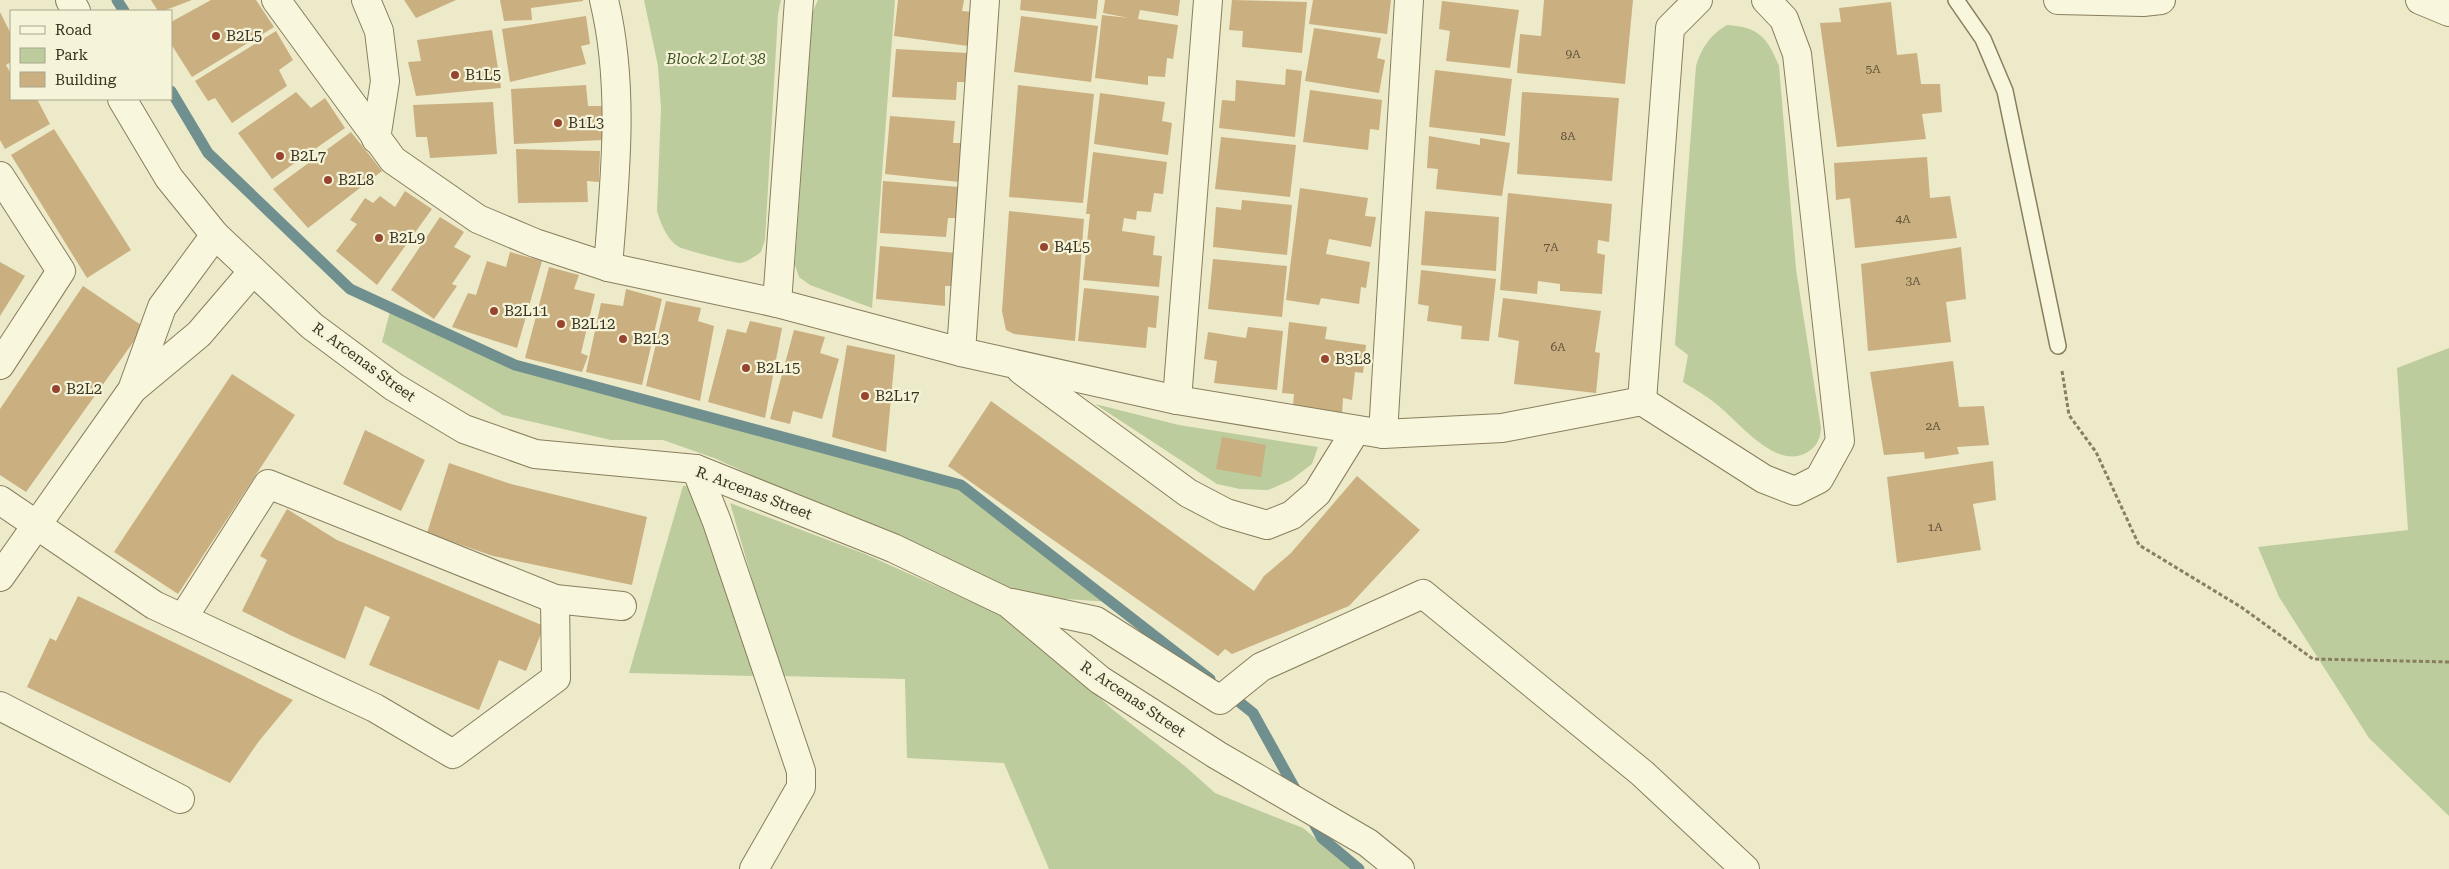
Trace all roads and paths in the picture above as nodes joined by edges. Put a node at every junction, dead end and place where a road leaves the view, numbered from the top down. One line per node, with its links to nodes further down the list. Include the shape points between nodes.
1 (276, 0): 16 (street)
2 (366, 0): 16 (street, via 379,31 385,81)
3 (604, 0): 19 (street, via 612,31 618,141)
4 (798, 0): 21 (street)
5 (985, 0): 23 (street)
6 (1208, 0): 27 (street)
7 (1409, 0): 30 (street)
8 (1698, 0): 28 (street, via 1670,28)
9 (1766, 0): 28 (street, via 1784,19 1797,54 1840,441 1819,479 1795,491 1764,479)
10 (1956, 0): 22 (lane, via 1983,39 2005,91)
11 (2058, 0): 12 (street)
12 (2162, 0)
13 (2420, 0): 14 (street)
14 (2449, 12)
15 (123, 100): 18 (street, R. Arcenas Street, via 169,178)
16 (376, 139): 19 (street, via 393,160 478,219 534,243)
17 (0, 176): 25 (street, via 61,271)
18 (215, 235): 20 (street, R. Arcenas Street); 26 (street, via 162,307)
19 (608, 266): 21 (street)
20 (254, 271): 26 (street, via 200,334); 31 (street, R. Arcenas Street, via 312,326 394,387 464,428 535,454)
21 (777, 303): 23 (street)
22 (2058, 346): 39 (path, via 2070,415 2096,452 2139,545 2241,607 2313,659)
23 (961, 352): 24 (street)
24 (1012, 363): 27 (street); 29 (street, via 1188,493 1226,513 1267,525 1292,515 1317,492)
25 (0, 364)
26 (132, 390): 33 (street)
27 (1177, 400): 29 (street)
28 (1642, 401): 30 (street, via 1502,428)
29 (1356, 430): 30 (street)
30 (1383, 434)
31 (696, 469): 36 (street, R. Arcenas Street, via 893,548); 42 (street, via 801,771 801,786)
32 (0, 500): 33 (street)
33 (37, 525): 34 (street); 38 (street, via 154,604)
34 (0, 577)
35 (555, 599): 37 (street); 38 (street, via 268,484); 38 (street, via 556,678 453,754 375,708)
36 (1008, 602): 43 (street, R. Arcenas Street, via 1100,680 1217,755 1368,843); 44 (street, via 1096,621 1220,700 1260,668 1422,594 1642,773)
37 (622, 606)
38 (183, 618)
39 (2449, 662)
40 (0, 706): 41 (street)
41 (180, 799)
42 (754, 869)
43 (1400, 869)
44 (1745, 869)

